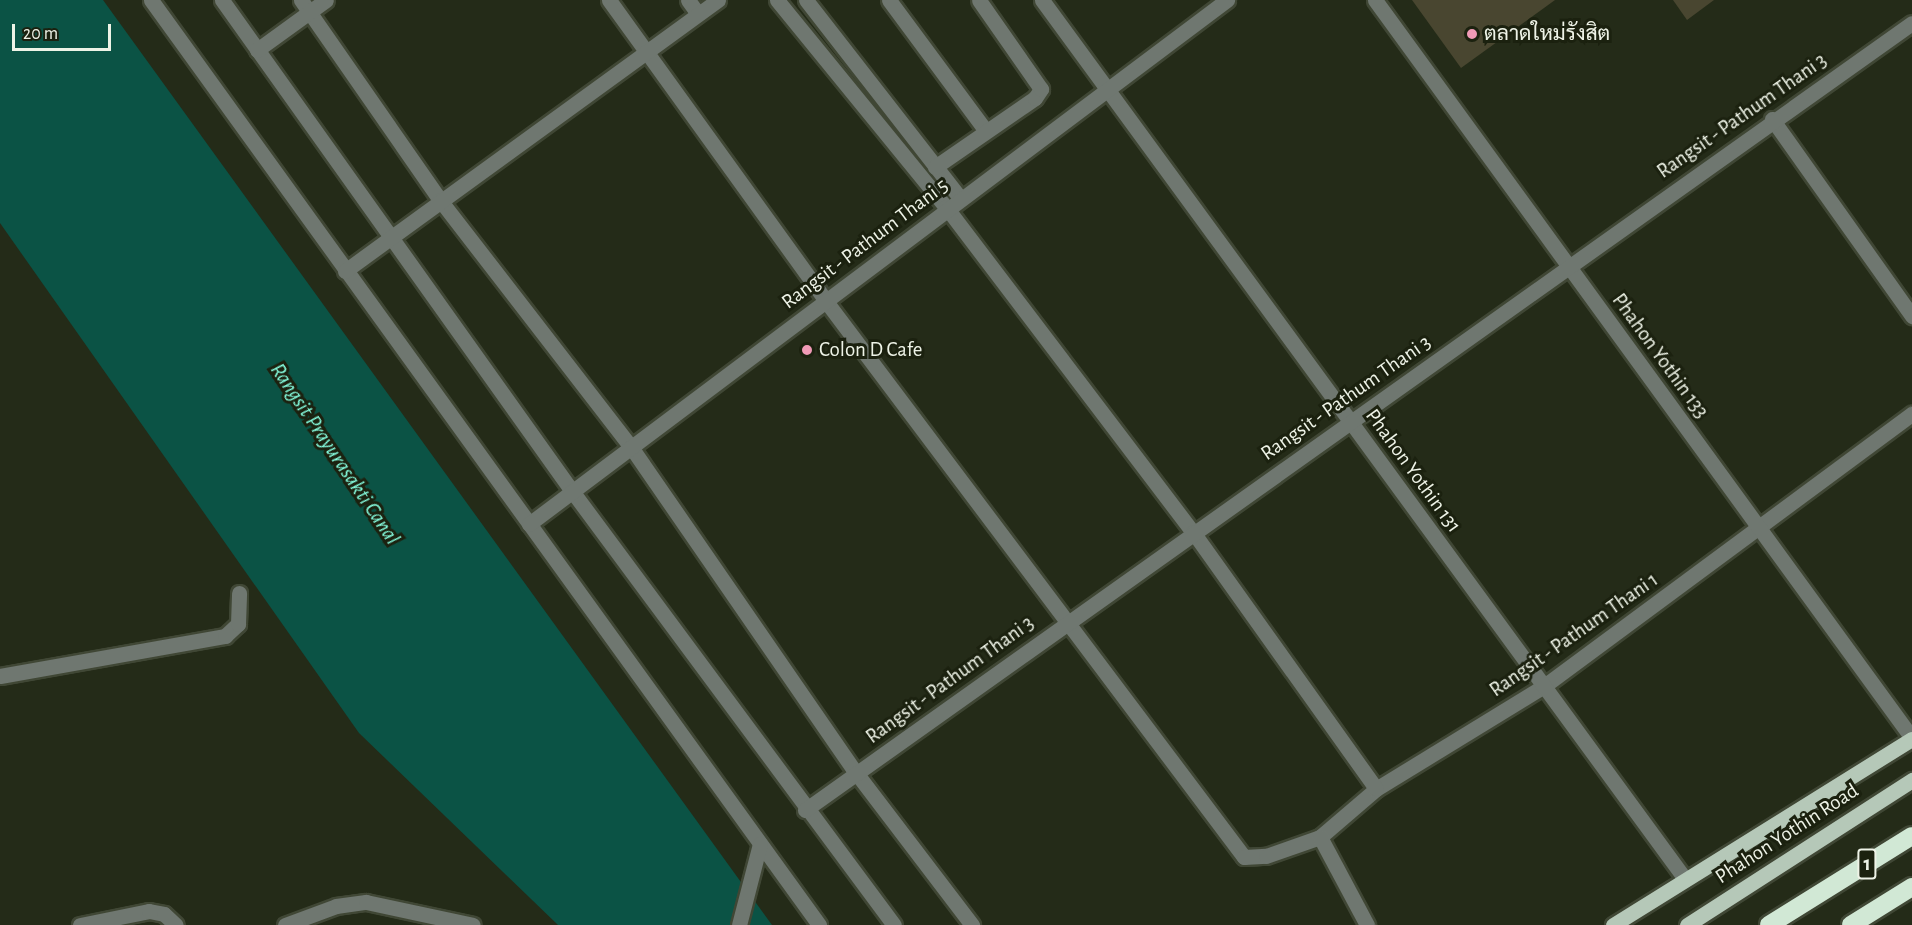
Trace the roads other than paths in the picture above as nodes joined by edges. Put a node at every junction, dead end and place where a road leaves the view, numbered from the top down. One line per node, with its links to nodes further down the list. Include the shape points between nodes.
1 (151, 0): 28 (street)
2 (222, 0): 17 (street)
3 (326, 0): 14 (street)
4 (609, 0): 18 (street)
5 (688, 0): 15 (street)
6 (718, 0): 15 (street)
7 (777, 0): 25 (street)
8 (806, 0): 22 (street)
9 (889, 0): 21 (street)
10 (979, 0): 21 (street, via 1041,89)
11 (1042, 0): 19 (street, Phahon Yothin 131)
12 (1227, 0): 19 (street, Rangsit - Pathum Thani 5)
13 (1375, 0): 27 (street, Phahon Yothin 133)
14 (305, 6): 17 (street); 24 (street)
15 (698, 14): 18 (street)
16 (1912, 23): 20 (street, Rangsit - Pathum Thani 3)
17 (256, 50): 26 (street)
18 (647, 51): 24 (street); 29 (street)
19 (1107, 87): 23 (street, Rangsit - Pathum Thani 5); 32 (street, Phahon Yothin 131)
20 (1772, 119): 27 (street, Rangsit - Pathum Thani 3); 30 (street)
21 (986, 131): 22 (street)
22 (935, 167): 23 (street)
23 (960, 198): 25 (street, Rangsit - Pathum Thani 5)
24 (440, 200): 26 (street); 33 (street)
25 (946, 207): 29 (street, Rangsit - Pathum Thani 5); 37 (street)
26 (390, 236): 28 (street); 34 (street)
27 (1568, 265): 32 (street, Rangsit - Pathum Thani 3); 36 (street, Phahon Yothin 133)
28 (345, 271): 35 (street)
29 (825, 300): 33 (street, Rangsit - Pathum Thani 5); 39 (street)
30 (1912, 316)
31 (1912, 414): 36 (street, Rangsit - Pathum Thani 1)
32 (1351, 421): 37 (street, Rangsit - Pathum Thani 3); 41 (street, Phahon Yothin 131)
33 (631, 447): 34 (street, Rangsit - Pathum Thani 5); 43 (street)
34 (572, 491): 35 (street, Rangsit - Pathum Thani 5); 46 (street)
35 (530, 524): 49 (street)
36 (1759, 527): 41 (street, Rangsit - Pathum Thani 1); 42 (street, Phahon Yothin 133)
37 (1193, 532): 39 (street, Rangsit - Pathum Thani 3); 45 (street)
38 (239, 593): 40 (street, via 238,624 225,636)
39 (1066, 622): 43 (street, Rangsit - Pathum Thani 3); 47 (street, Rangsit - Pathum Thani 1, via 1244,857 1266,856)
40 (0, 676)
41 (1544, 686): 45 (street, Rangsit - Pathum Thani 1); 50 (street, Phahon Yothin 131)
42 (1912, 738): 50 (main road)
43 (857, 774): 46 (street, Rangsit - Pathum Thani 3); 59 (street)
44 (1912, 780): 62 (main road, Phahon Yothin Road / 1)
45 (1376, 789): 47 (street, Rangsit - Pathum Thani 1)
46 (805, 810): 58 (street)
47 (1320, 837): 60 (street)
48 (1912, 837): 63 (highway, 1)
49 (760, 844): 56 (street); 57 (street)
50 (1685, 879): 61 (main road)
51 (1912, 887): 64 (highway)
52 (80, 925): 53 (street, via 149,910 164,914)
53 (176, 925)
54 (285, 925): 55 (street, via 336,906 366,902)
55 (472, 925)
56 (739, 925)
57 (819, 925)
58 (894, 925)
59 (972, 925)
60 (1367, 925)
61 (1613, 925)
62 (1687, 925)
63 (1769, 925)
64 (1851, 925)

